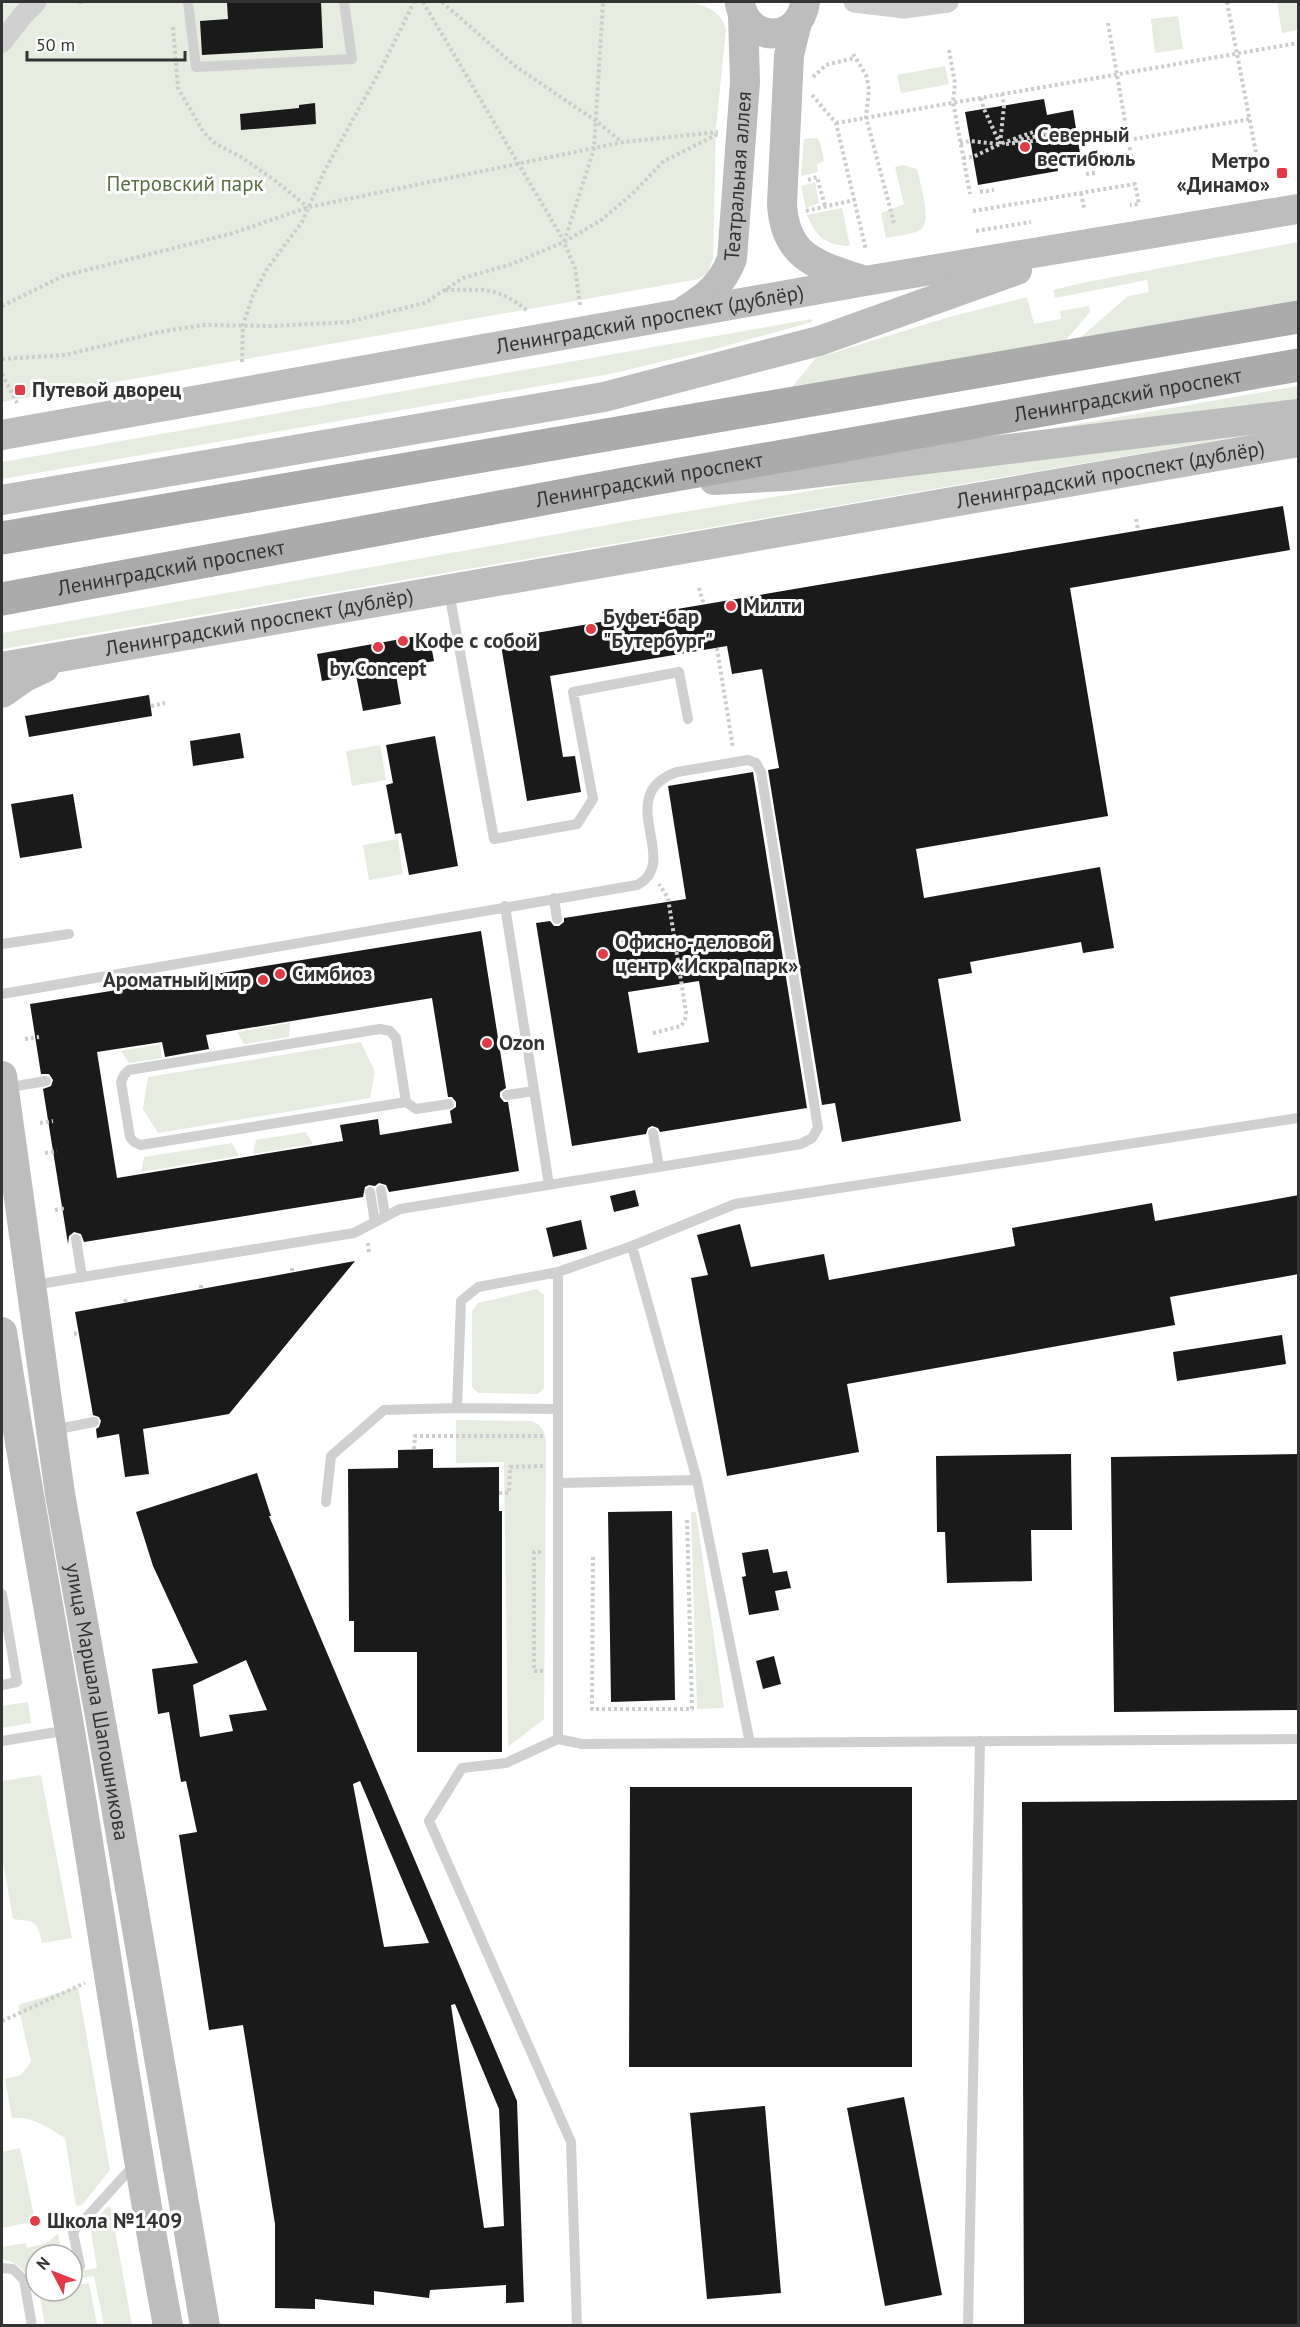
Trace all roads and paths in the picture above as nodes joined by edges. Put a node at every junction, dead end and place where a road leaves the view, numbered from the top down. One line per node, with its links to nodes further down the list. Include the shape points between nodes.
1 (36, 2): 15 (street)
2 (188, 2): 3 (lane, via 196,67 352,59)
3 (344, 2)
4 (414, 2): 51 (path)
5 (423, 2): 38 (path)
6 (442, 2): 27 (path, via 515,66)
7 (603, 2): 27 (path)
8 (854, 2): 9 (street, via 904,8)
9 (948, 2)
10 (1227, 2): 18 (path)
11 (741, 8): 12 (main road, via 753,27 766,33 780,33); 67 (main road, Театральная аллея, via 745,82 732,259 711,293)
12 (801, 12): 62 (main road, Театральная аллея, via 789,55 783,223 803,255 817,265)
13 (1108, 23): 19 (path)
14 (173, 25): 51 (path, via 178,88 204,133)
15 (2, 42)
16 (1299, 43): 18 (path)
17 (949, 50): 24 (path, via 955,83)
18 (1237, 54): 19 (path); 26 (path)
19 (1117, 74): 22 (path); 32 (path)
20 (811, 79): 25 (path, via 826,65 853,56 866,75 869,89)
21 (810, 93): 28 (path)
22 (1002, 94): 23 (path); 35 (path)
23 (981, 98): 24 (path); 35 (path)
24 (953, 102): 25 (path); 34 (path)
25 (866, 117): 28 (path); 57 (path)
26 (1250, 119): 32 (path); 39 (path)
27 (596, 121): 33 (path); 36 (path)
28 (836, 123): 48 (path)
29 (1050, 126): 35 (path)
30 (1050, 133): 35 (path)
31 (1052, 139): 35 (path)
32 (1128, 140): 40 (path)
33 (623, 142): 36 (path); 59 (path, via 724,131 664,161 600,221)
34 (960, 143): 35 (path); 37 (path)
35 (1000, 144): 37 (path)
36 (594, 149): 38 (path); 59 (path)
37 (963, 158): 47 (path)
38 (518, 164): 51 (path); 59 (path)
39 (1258, 164)
40 (1133, 167)
41 (1095, 173): 42 (path)
42 (1086, 174)
43 (798, 183): 50 (path, via 817,177)
44 (993, 190): 45 (path)
45 (980, 192)
46 (1082, 193): 49 (path, via 1135,184 1139,204); 52 (path); 54 (path)
47 (970, 194)
48 (854, 200): 50 (path); 61 (path)
49 (1130, 205)
50 (825, 206): 55 (path)
51 (309, 207): 65 (path, via 230,234 63,276); 69 (path, via 291,239 267,269)
52 (1084, 208)
53 (1299, 209): 60 (main road, Ленинградский проспект (дублёр))
54 (973, 211)
55 (802, 212)
56 (1031, 222): 58 (path)
57 (894, 223)
58 (976, 231)
59 (564, 242): 63 (path, via 512,264 463,278); 64 (path, via 575,268)
60 (1086, 246): 62 (main road, Ленинградский проспект (дублёр)); 79 (main road, via 819,341 604,397)
61 (866, 250)
62 (865, 281): 67 (main road, Ленинградский проспект (дублёр))
63 (445, 290): 66 (path, via 490,290 510,296); 69 (path, via 424,303 348,322)
64 (580, 305)
65 (2, 306)
66 (529, 312)
67 (678, 314): 76 (main road, Ленинградский проспект (дублёр))
68 (1299, 317): 82 (main road)
69 (243, 325): 70 (path, via 203,325 65,355); 71 (path)
70 (2, 359)
71 (242, 362)
72 (1299, 364): 78 (main road, Ленинградский проспект)
73 (2, 374): 74 (path)
74 (17, 403)
75 (1299, 414): 78 (main road, via 786,476)
76 (2, 435)
77 (1299, 442): 84 (main road, Ленинградский проспект (дублёр))
78 (624, 484): 85 (main road, Ленинградский проспект)
79 (2, 500)
80 (1136, 519): 81 (path)
81 (1138, 529)
82 (2, 538)
83 (699, 588): 86 (path)
84 (449, 590): 88 (main road, Ленинградский проспект (дублёр)); 93 (lane, via 494,839 577,824 593,799 573,692 678,672)
85 (2, 599)
86 (704, 605)
87 (717, 648): 94 (path)
88 (95, 652): 89 (main road, Ленинградский проспект (дублёр)); 90 (main road, via 49,666)
89 (2, 667)
90 (2, 693)
91 (165, 703): 92 (path)
92 (151, 705)
93 (688, 719)
94 (735, 762): 95 (lane, via 677,772 654,787 647,804 654,863); 117 (lane, via 752,761 761,772 818,1128 812,1138 801,1144)
95 (649, 876): 96 (lane, via 637,885); 102 (path, via 668,898 686,1012 681,1026)
96 (554, 898): 97 (lane); 98 (lane)
97 (505, 906): 101 (lane); 107 (lane)
98 (557, 919)
99 (69, 934): 100 (lane)
100 (2, 945)
101 (2, 994)
102 (653, 1033)
103 (39, 1037): 104 (path)
104 (25, 1039)
105 (46, 1081): 106 (lane)
106 (2, 1082): 127 (main road, улица Маршала Шапошникова)
107 (534, 1091): 108 (lane); 118 (lane)
108 (507, 1095)
109 (406, 1102): 109 (lane, via 396,1038 386,1030 129,1070 121,1082 130,1137 141,1145); 110 (lane, via 421,1109)
110 (449, 1104)
111 (1299, 1118): 124 (lane, via 735,1204)
112 (53, 1121): 113 (path)
113 (40, 1124)
114 (654, 1133): 117 (lane)
115 (57, 1151): 116 (path)
116 (45, 1153)
117 (659, 1167): 118 (lane)
118 (549, 1185): 121 (lane, via 400,1209)
119 (66, 1209): 120 (path)
120 (55, 1210)
121 (385, 1215): 122 (lane); 122 (lane, via 375,1191)
122 (375, 1222): 126 (lane, via 354,1233)
123 (76, 1239): 126 (lane)
124 (632, 1246): 125 (lane); 136 (lane)
125 (558, 1272): 129 (lane, via 478,1287 461,1301); 130 (lane)
126 (82, 1277): 127 (lane)
127 (31, 1285): 132 (main road, улица Маршала Шапошникова)
128 (2, 1332): 145 (main road, улица Маршала Шапошникова)
129 (457, 1408): 130 (lane); 139 (lane, via 384,1410 331,1456)
130 (558, 1409): 133 (lane)
131 (94, 1422): 132 (lane)
132 (51, 1430): 158 (main road, улица Маршала Шапошникова)
133 (558, 1436): 134 (path, via 415,1436); 135 (lane)
134 (414, 1449)
135 (558, 1465): 137 (lane); 138 (path, via 510,1467 509,1493)
136 (692, 1480): 137 (lane); 141 (path, via 692,1709 592,1709); 150 (lane)
137 (558, 1483): 140 (lane)
138 (499, 1493)
139 (327, 1502)
140 (558, 1552): 143 (lane); 143 (path, via 534,1552 534,1671)
141 (593, 1557)
142 (2, 1594): 144 (lane, via 17,1682)
143 (558, 1671): 146 (lane)
144 (2, 1685)
145 (69, 1730): 148 (lane); 153 (main road, улица Маршала Шапошникова)
146 (558, 1739): 150 (lane, via 582,1744); 159 (lane, via 507,1764 462,1768 429,1821 571,2142)
147 (1299, 1739): 149 (lane)
148 (2, 1741)
149 (981, 1741): 150 (lane); 160 (lane)
150 (750, 1743)
151 (85, 1983): 152 (path)
152 (2, 2021)
153 (138, 2161): 154 (lane, via 73,2232); 157 (main road, улица Маршала Шапошникова)
154 (75, 2243)
155 (2, 2268): 156 (lane, via 13,2269 24,2280)
156 (32, 2325)
157 (168, 2325)
158 (204, 2325)
159 (577, 2325)
160 (968, 2325)

